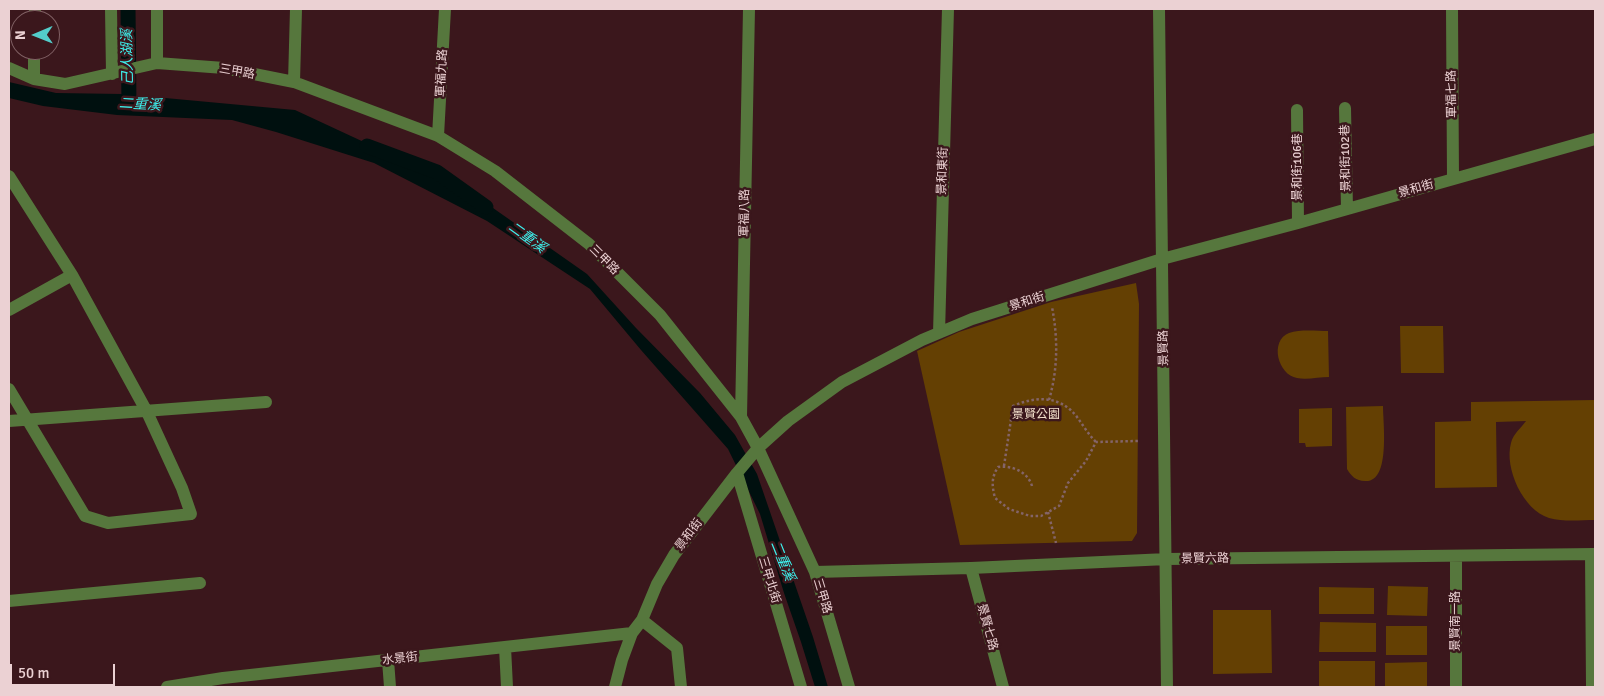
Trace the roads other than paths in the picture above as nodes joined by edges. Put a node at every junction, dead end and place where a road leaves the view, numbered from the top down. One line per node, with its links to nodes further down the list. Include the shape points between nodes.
1 (111, 9): 12 (street)
2 (157, 9): 10 (street)
3 (296, 9): 14 (street)
4 (445, 9): 17 (street, 軍福九路)
5 (749, 9): 30 (street, 軍福八路)
6 (948, 9): 26 (street, 景和東街)
7 (1159, 9): 23 (street, 景賢路)
8 (1452, 9): 20 (street, 軍福七路)
9 (34, 60): 13 (street)
10 (157, 63): 12 (street, 三甲路); 14 (street, 三甲路, via 224,68)
11 (9, 68): 13 (street, 三甲路)
12 (112, 74): 13 (street, 三甲路, via 65,84)
13 (34, 79)
14 (294, 82): 17 (street, 三甲路)
15 (1345, 108): 21 (street, 景和街102巷)
16 (1297, 110): 22 (street, 景和街106巷)
17 (438, 136): 30 (street, 三甲路, via 495,171 589,244 660,315)
18 (1595, 139): 20 (street, 景和街)
19 (9, 176): 24 (street)
20 (1453, 178): 21 (street, 景和街)
21 (1347, 209): 22 (street, 景和街)
22 (1298, 223): 23 (street, 景和街)
23 (1162, 259): 26 (street, 景和街, via 972,319); 37 (street, 景賢路)
24 (72, 275): 25 (street); 29 (street)
25 (9, 310)
26 (938, 333): 33 (street, 景和街, via 842,382 788,421)
27 (9, 389): 31 (street)
28 (266, 402): 29 (street)
29 (147, 412): 31 (street); 31 (street, via 191,514 108,523 85,516)
30 (741, 417): 33 (street, 三甲路)
31 (26, 419): 32 (street)
32 (9, 421)
33 (758, 448): 34 (street, 景和街); 39 (street, 三甲路)
34 (737, 473): 42 (street, 景和街, via 674,555); 52 (street, 三甲北街)
35 (1593, 554): 36 (street, 景賢六路); 57 (street)
36 (1456, 556): 37 (street, 景賢六路); 56 (street, 景賢南一路)
37 (1166, 559): 38 (street, 景賢六路); 55 (street, 景賢路)
38 (971, 568): 39 (street, 景賢六路); 54 (street, 景賢七路)
39 (815, 572): 53 (street, 三甲路)
40 (200, 582): 41 (street)
41 (9, 601)
42 (642, 620): 43 (street, 景和街); 51 (street, via 677,648)
43 (632, 633): 44 (street, 水景街); 50 (street, 景和街)
44 (505, 647): 45 (street, 水景街); 49 (street)
45 (388, 660): 46 (street, 水景街); 48 (street)
46 (224, 682): 47 (street, 水景街)
47 (168, 687)
48 (390, 687)
49 (507, 687)
50 (615, 687)
51 (681, 687)
52 (801, 687)
53 (850, 687)
54 (1003, 687)
55 (1167, 687)
56 (1456, 687)
57 (1592, 687)

